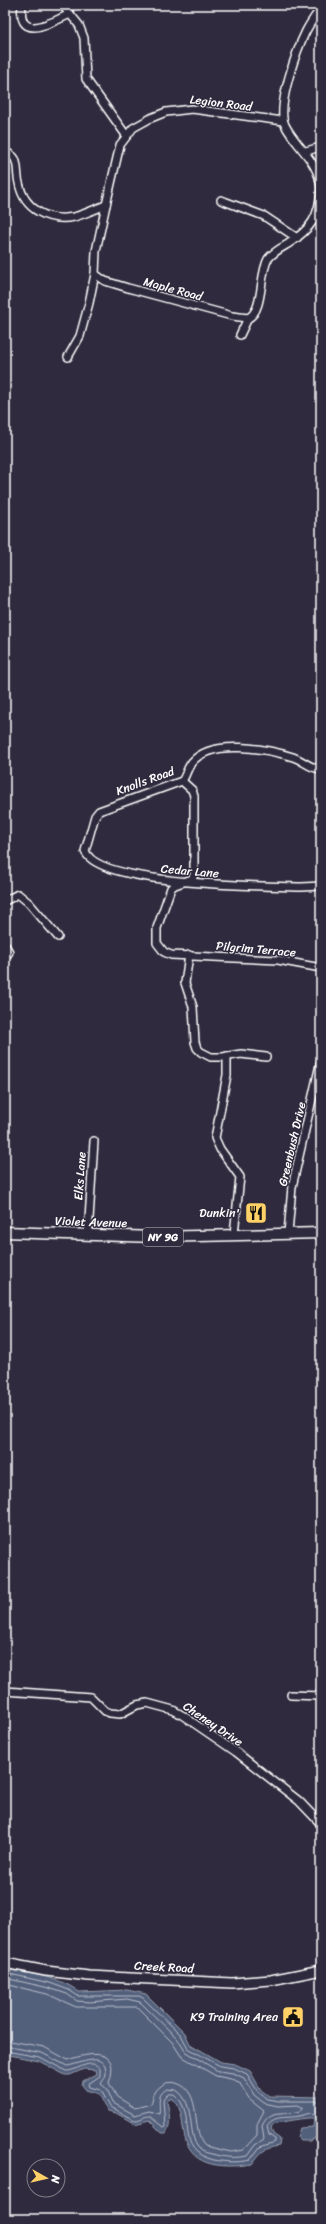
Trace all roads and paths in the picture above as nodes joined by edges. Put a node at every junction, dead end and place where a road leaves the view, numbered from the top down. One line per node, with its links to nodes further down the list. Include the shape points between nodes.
1 (22, 5): 4 (street, via 23,21 28,26 42,26)
2 (62, 5): 4 (street)
3 (321, 8): 5 (street, via 306,29 292,68 284,102)
4 (70, 14): 6 (street, via 84,38 86,78)
5 (283, 121): 6 (street, Legion Road, via 206,110 178,110 151,118); 8 (street)
6 (126, 135): 12 (street, Legion Road, via 113,168)
7 (321, 147): 8 (street)
8 (306, 151): 10 (street, via 320,180)
9 (5, 152): 12 (street, via 14,157 24,198 32,208 43,215 75,217)
10 (321, 189): 13 (street, via 313,222 308,230)
11 (221, 200): 13 (street, via 264,216)
12 (106, 205): 14 (street, Legion Road, via 96,251)
13 (297, 238): 15 (street, via 269,258 264,268 258,306 253,316)
14 (95, 274): 15 (street, Maple Road, via 105,281 128,288); 17 (street, Legion Road, via 80,336)
15 (248, 318): 16 (street)
16 (240, 335)
17 (68, 357)
18 (321, 770): 19 (street, Knolls Road, via 295,757 232,747 202,754 192,762)
19 (182, 781): 20 (street, Knolls Road, via 103,808 96,816); 21 (street, via 192,790 194,796 194,875 192,879)
20 (91, 832): 21 (street, Cedar Lane, via 85,851 95,862)
21 (180, 883): 22 (street, Cedar Lane); 26 (street, Pilgrim Terrace, via 171,888 156,936 157,943 164,952)
22 (321, 886)
23 (5, 901): 24 (street, via 18,894)
24 (58, 937)
25 (5, 945): 27 (street, via 9,952)
26 (189, 955): 28 (street, Pilgrim Terrace, via 278,960); 29 (street, via 185,983 193,1007 197,1048 205,1055 216,1058)
27 (5, 958)
28 (321, 968)
29 (227, 1056): 30 (street, via 240,1054); 36 (street, via 215,1138 240,1177)
30 (266, 1057)
31 (321, 1060): 34 (street, Greenbush Drive, via 292,1187)
32 (94, 1141): 37 (street, Elks Lane)
33 (5, 1232): 37 (main road, Violet Avenue / NY 9G)
34 (288, 1233): 35 (main road, Violet Avenue / NY 9G); 36 (main road, Violet Avenue / NY 9G)
35 (321, 1233)
36 (234, 1234): 37 (main road, Violet Avenue / NY 9G, via 155,1237)
37 (88, 1235)
38 (5, 1691): 41 (street, Cheney Drive, via 91,1697 105,1711 115,1714 142,1703 173,1710 236,1752 299,1801)
39 (291, 1695): 40 (street)
40 (321, 1696)
41 (321, 1824)
42 (5, 1963): 43 (street, Creek Road, via 89,1976 232,1983 271,1980)
43 (321, 1970)

